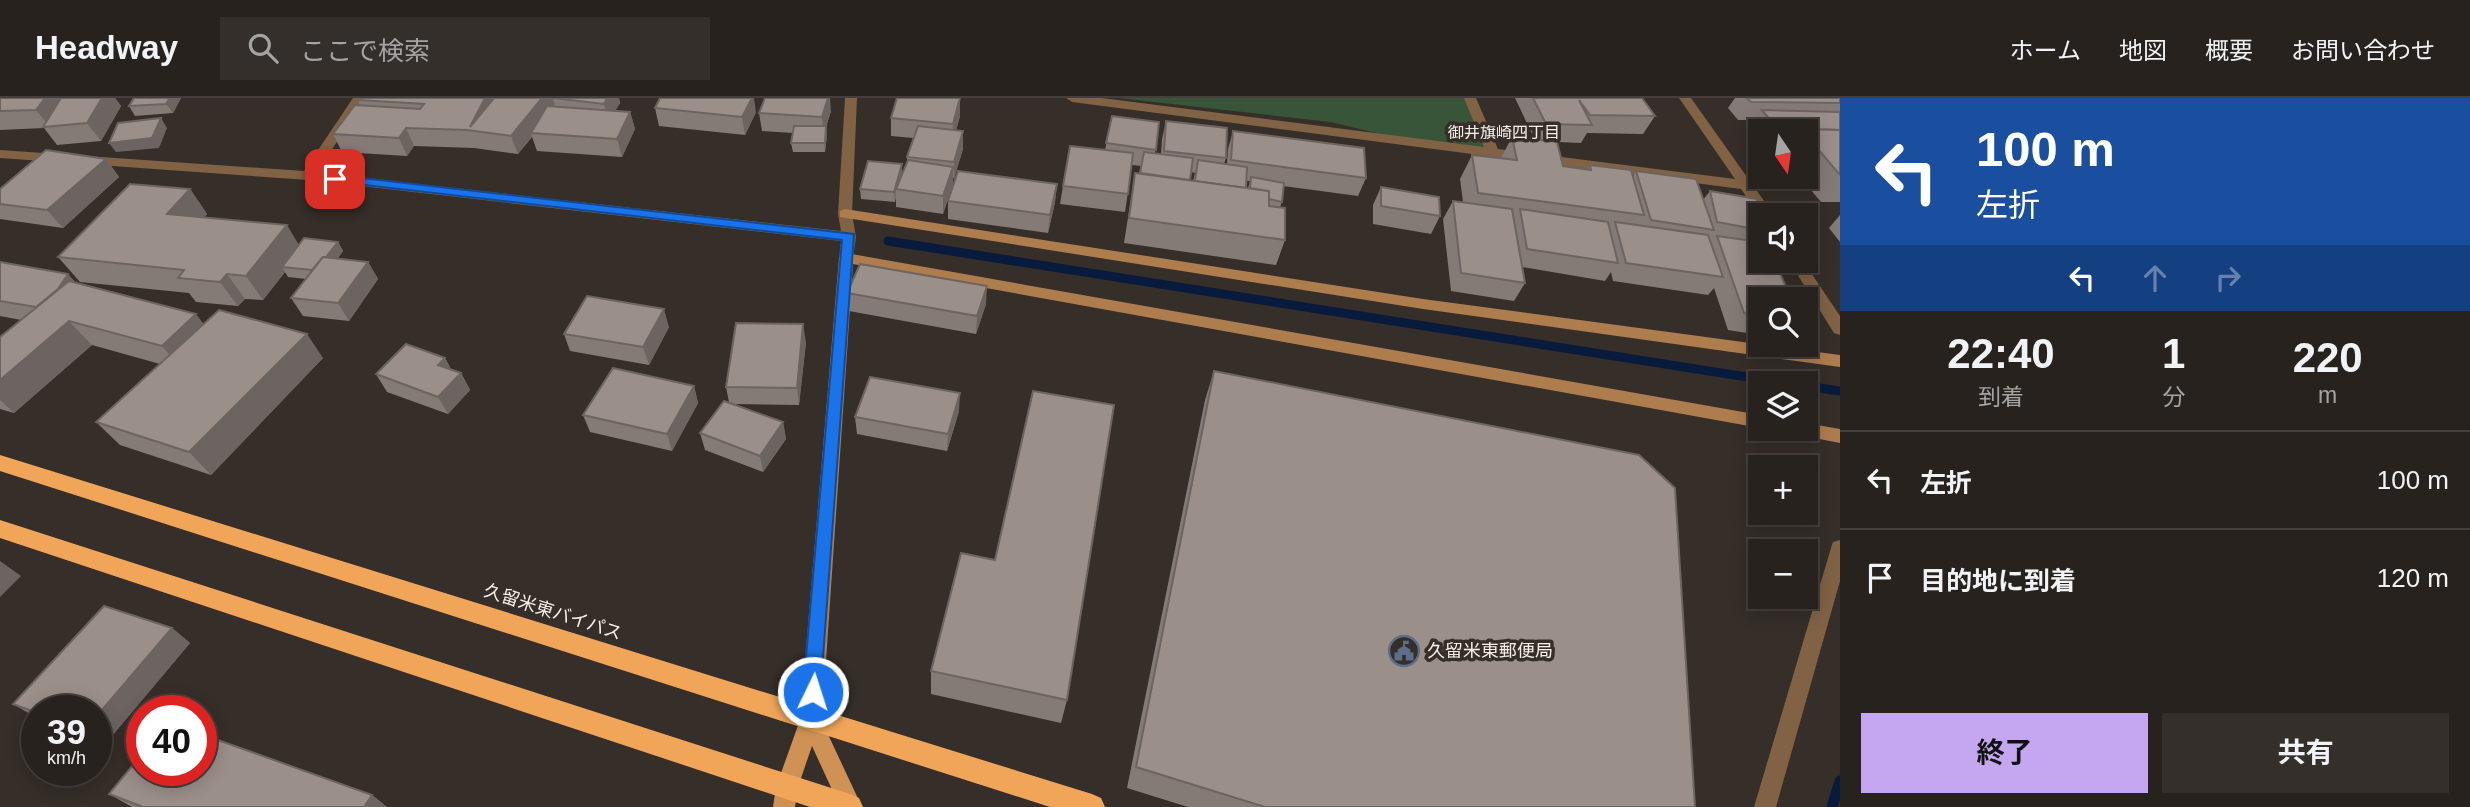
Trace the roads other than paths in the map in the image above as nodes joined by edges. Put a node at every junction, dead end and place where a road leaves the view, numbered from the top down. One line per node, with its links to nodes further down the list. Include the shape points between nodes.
1 (359, 98): 8 (street)
2 (851, 98): 11 (street)
3 (1072, 98): 6 (street)
4 (1470, 98): 6 (street)
5 (1685, 98): 9 (street)
6 (1492, 150): 9 (street)
7 (0, 154): 8 (street)
8 (308, 176): 12 (street)
9 (1747, 185): 10 (street)
10 (1759, 203)
11 (845, 214): 12 (street); 16 (street, via 1423,304)
12 (849, 237): 13 (street)
13 (846, 257): 17 (street); 23 (street)
14 (1804, 273): 15 (street)
15 (1840, 329)
16 (1840, 361)
17 (1748, 420)
18 (1818, 432): 19 (street)
19 (1840, 436)
20 (0, 463): 23 (highway, 久留米東バイパス)
21 (0, 530): 24 (highway)
22 (1840, 548): 27 (street)
23 (811, 720): 24 (main road); 25 (main road); 26 (highway, 久留米東バイパス)
24 (785, 797): 25 (highway)
25 (850, 807)
26 (1092, 807)
27 (1765, 807)

